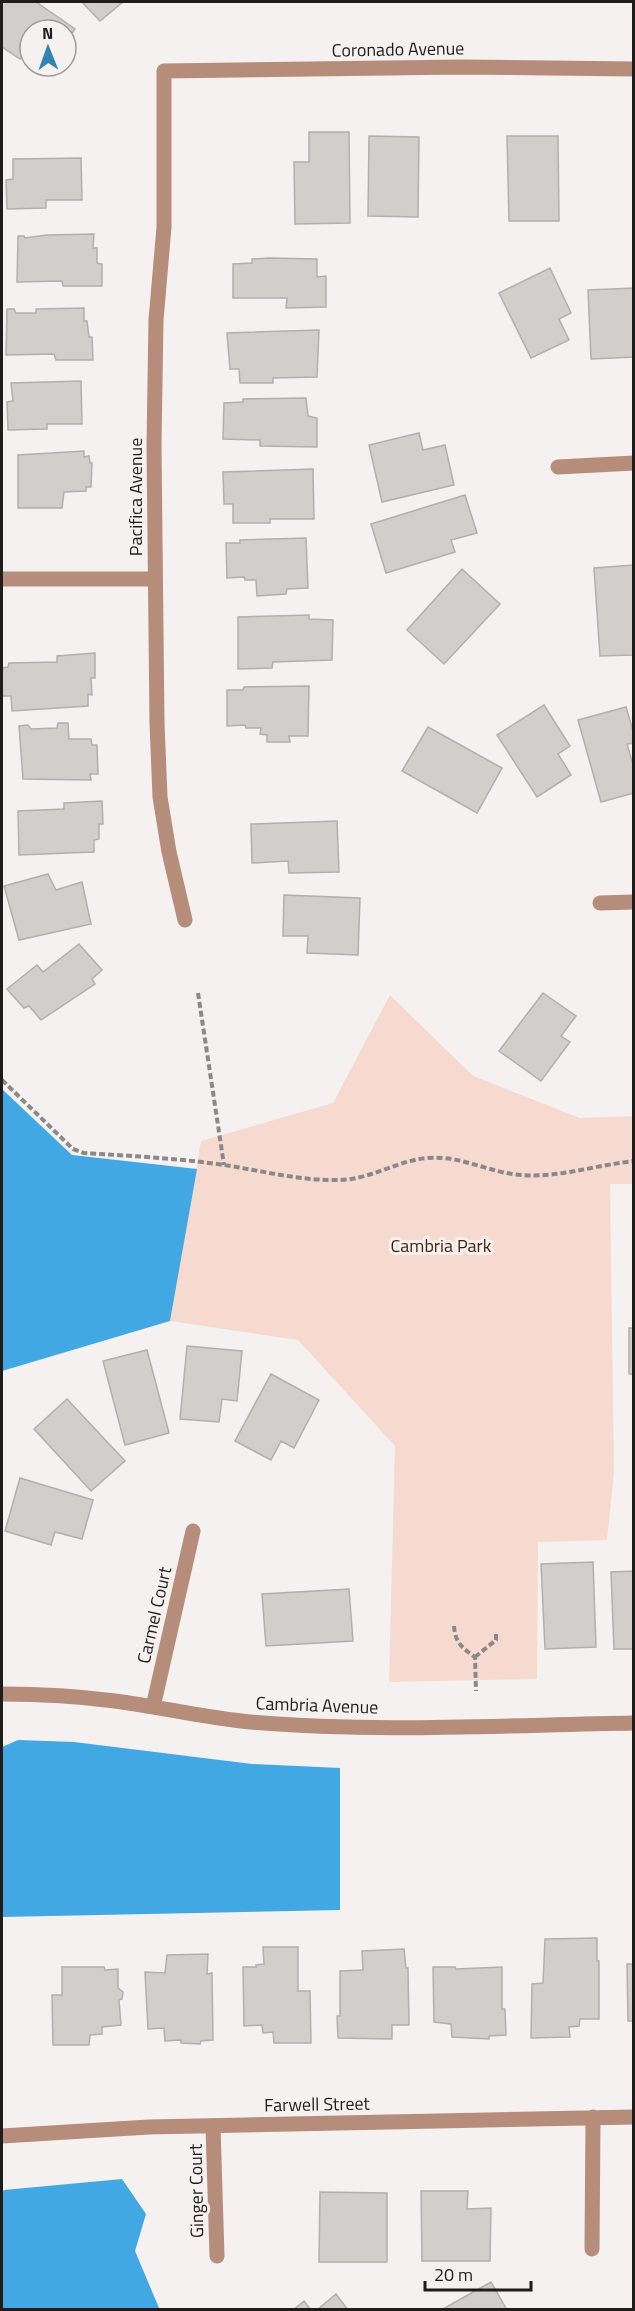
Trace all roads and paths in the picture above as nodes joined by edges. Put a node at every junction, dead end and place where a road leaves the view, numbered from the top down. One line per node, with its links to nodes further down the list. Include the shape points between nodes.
1 (633, 69): 2 (street, Coronado Avenue)
2 (164, 71): 6 (street, Pacifica Avenue, via 164,227 155,365)
3 (633, 463): 4 (street)
4 (558, 467)
5 (2, 579): 6 (street)
6 (154, 579): 9 (street, Pacifica Avenue, via 160,797)
7 (633, 902): 8 (street)
8 (600, 903)
9 (185, 920)
10 (198, 993): 13 (path)
11 (2, 1080): 13 (path, via 73,1149)
12 (633, 1161): 13 (path, via 544,1176 519,1175 429,1157 341,1180 292,1178)
13 (224, 1165)
14 (193, 1531): 20 (street, Carmel Court)
15 (454, 1626): 17 (path, via 454,1638)
16 (496, 1632): 17 (path, via 496,1640)
17 (475, 1658): 18 (path)
18 (476, 1691)
19 (2, 1695): 20 (street, Cambria Avenue, via 68,1696)
20 (153, 1707): 21 (street, Cambria Avenue, via 248,1722 296,1725)
21 (633, 1723)
22 (633, 2116): 23 (street, Farwell Street)
23 (593, 2117): 24 (street, Farwell Street); 26 (street)
24 (213, 2126): 25 (street, Farwell Street); 27 (street, Ginger Court)
25 (2, 2136)
26 (592, 2249)
27 (217, 2256)

